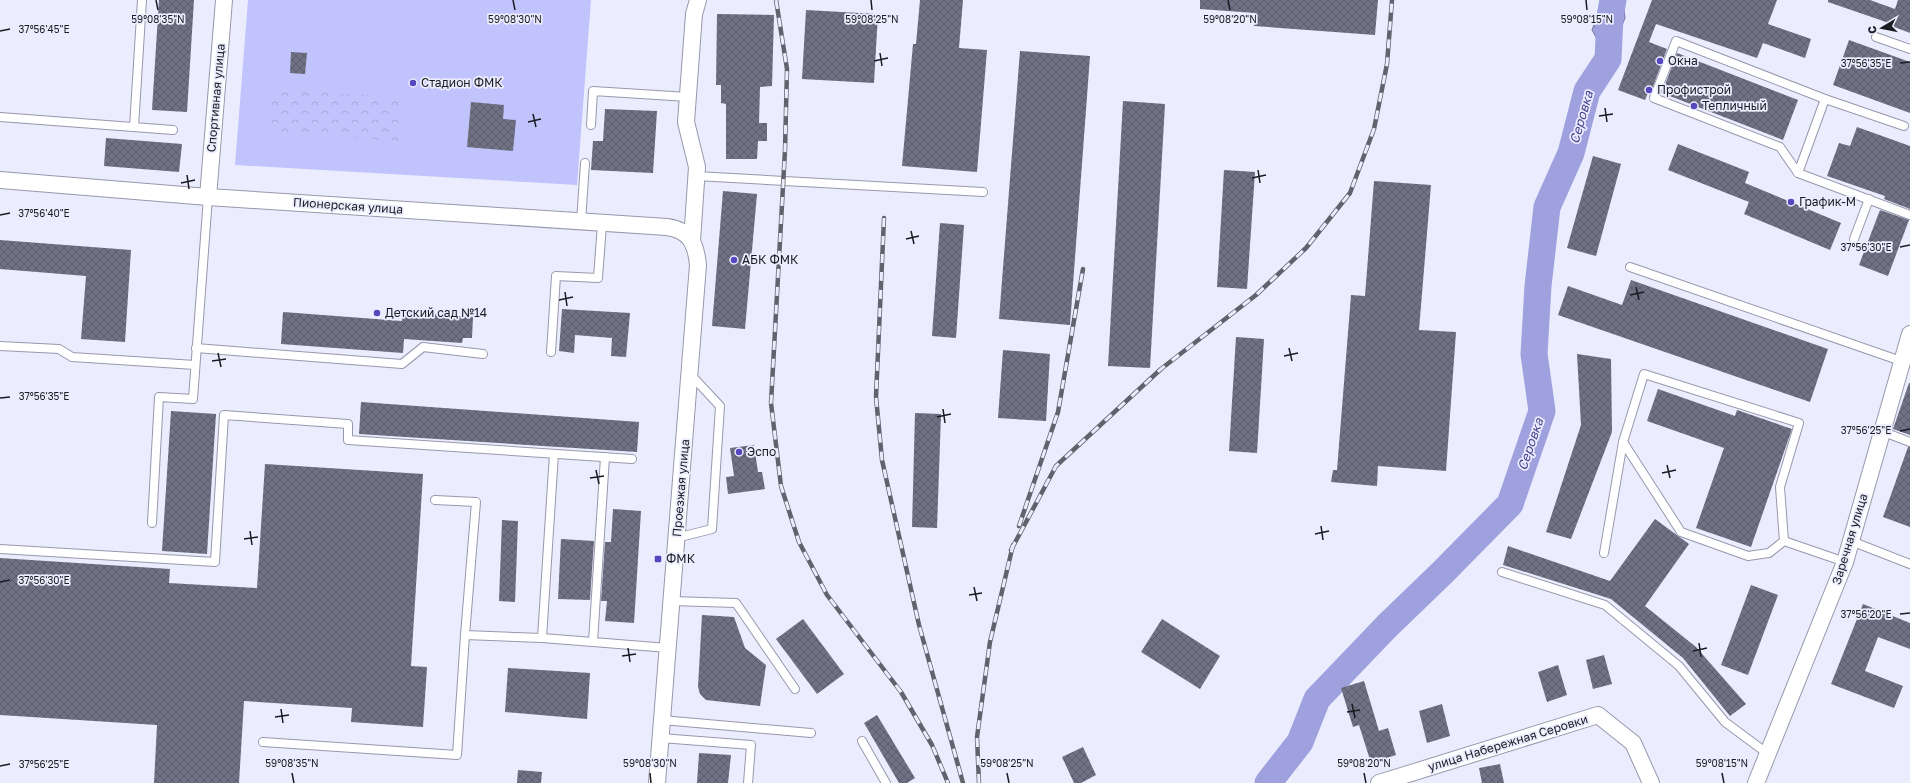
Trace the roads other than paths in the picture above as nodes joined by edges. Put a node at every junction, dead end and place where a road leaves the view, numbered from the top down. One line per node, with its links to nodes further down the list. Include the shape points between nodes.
1 (142, 0): 11 (lane)
2 (224, 0): 18 (street, Спортивная улица)
3 (698, 0): 6 (street, Проезжая улица, via 694,14)
4 (1876, 37): 5 (lane)
5 (1910, 49)
6 (688, 97): 9 (lane, via 593,91); 15 (street, Проезжая улица, via 686,122 697,167)
7 (1825, 99): 10 (lane); 14 (lane); 14 (lane, via 1676,41 1654,98 1780,147)
8 (0, 117): 11 (lane)
9 (591, 126)
10 (1904, 126)
11 (134, 127): 12 (lane)
12 (173, 130)
13 (585, 163): 21 (lane)
14 (1798, 173): 19 (lane)
15 (696, 176): 17 (lane); 24 (street, Проезжая улица)
16 (0, 180): 18 (street, Пионерская улица)
17 (982, 192)
18 (208, 197): 21 (street, Пионерская улица); 28 (lane)
19 (1868, 199): 20 (lane); 23 (lane)
20 (1910, 215)
21 (581, 222): 22 (street, Пионерская улица)
22 (602, 224): 24 (street, Пионерская улица, via 677,228 686,233); 29 (lane, via 598,278 556,276)
23 (1854, 239)
24 (692, 241): 33 (street, Проезжая улица, via 698,265)
25 (1630, 267): 31 (lane)
26 (1910, 334): 31 (street, Заречная улица)
27 (0, 346): 32 (lane, via 59,349 72,357)
28 (196, 348): 30 (lane, via 402,364 423,347); 32 (lane)
29 (551, 352)
30 (483, 354)
31 (1901, 361): 34 (street, Заречная улица)
32 (195, 364): 41 (lane, via 193,399 159,397)
33 (690, 373): 42 (street, Проезжая улица); 42 (lane, via 720,406 712,529)
34 (1881, 431): 36 (lane); 44 (street, Заречная улица)
35 (1623, 442): 43 (lane, via 1681,532 1748,556 1769,553); 43 (lane, via 1644,374 1799,423 1780,487); 46 (lane)
36 (1910, 442)
37 (554, 454): 38 (lane); 45 (lane, via 348,440 348,424 224,415 215,562); 52 (lane)
38 (605, 457): 39 (lane); 53 (lane)
39 (632, 459)
40 (435, 500): 51 (lane, via 476,502)
41 (152, 523)
42 (676, 538): 50 (street, Проезжая улица)
43 (1784, 541): 47 (lane)
44 (1851, 541): 47 (street, Заречная улица); 48 (lane)
45 (0, 549)
46 (1604, 553)
47 (1845, 562): 61 (street, Заречная улица)
48 (1910, 564)
49 (1502, 572): 61 (lane, via 1605,605 1679,666 1725,722)
50 (672, 601): 54 (street, Проезжая улица); 55 (lane, via 736,603)
51 (465, 634): 52 (lane); 60 (lane, via 458,755)
52 (542, 638): 53 (lane)
53 (593, 642): 54 (lane)
54 (668, 648): 56 (street, Проезжая улица)
55 (795, 689)
56 (662, 720): 57 (lane); 58 (street, Проезжая улица)
57 (811, 733)
58 (661, 738): 62 (street, Проезжая улица); 63 (lane, via 751,745)
59 (862, 741): 64 (lane)
60 (263, 742)
61 (1768, 754): 67 (street, Заречная улица)
62 (657, 783)
63 (748, 783)
64 (886, 783)
65 (1379, 783): 66 (street, улица Набережная Серовки, via 1598,715 1633,744)
66 (1651, 783)
67 (1756, 783)

